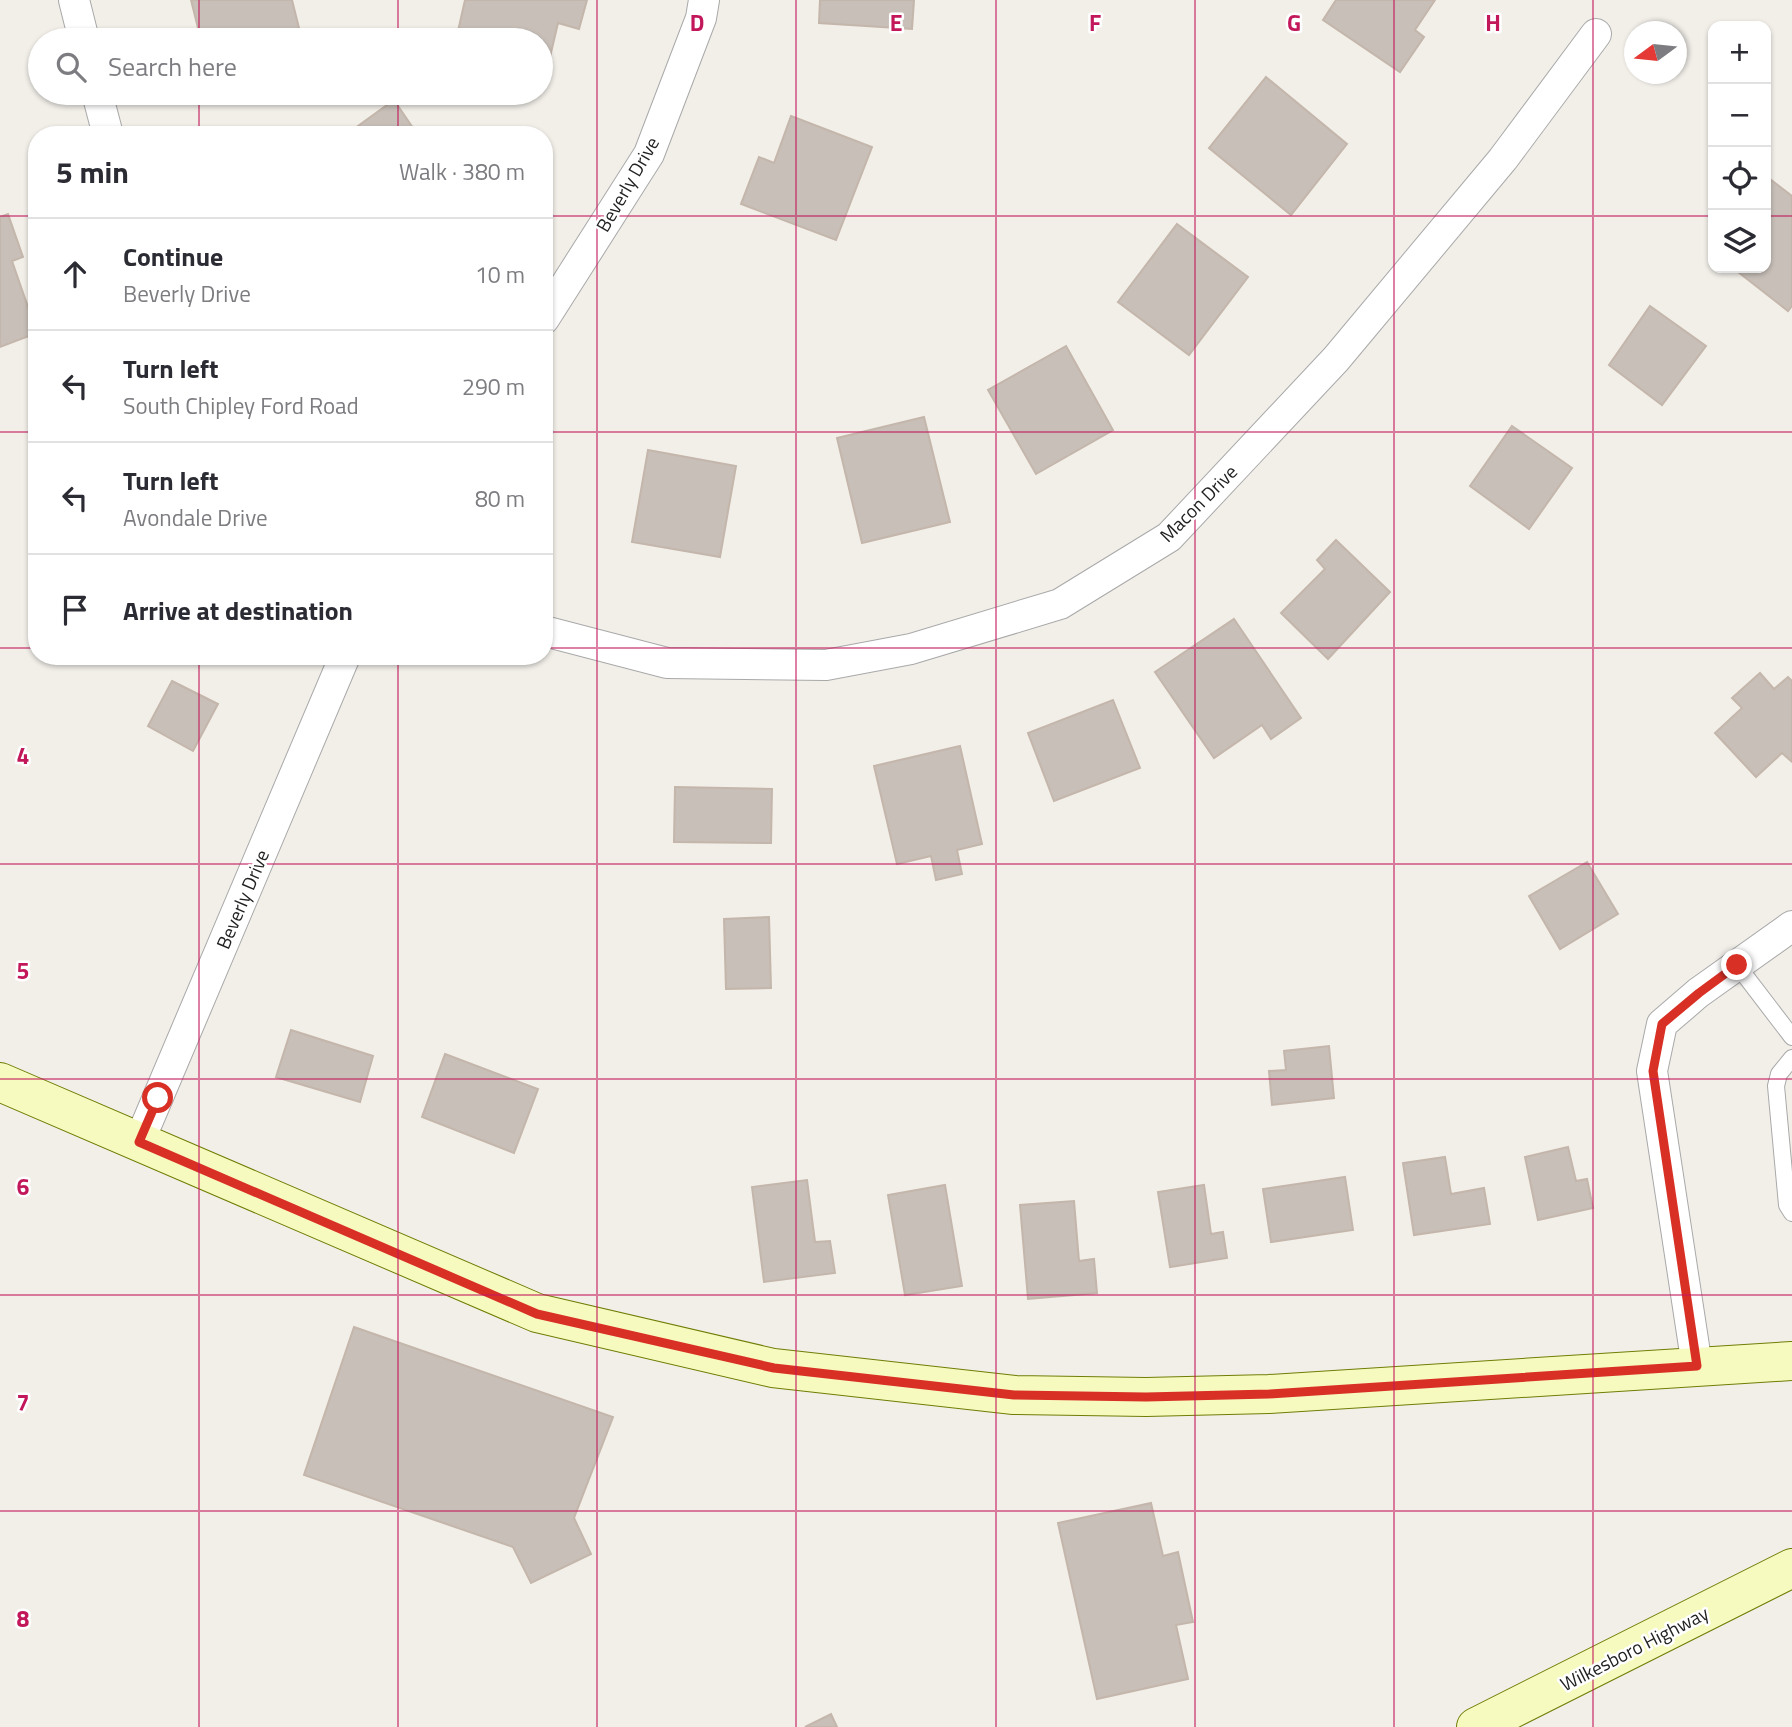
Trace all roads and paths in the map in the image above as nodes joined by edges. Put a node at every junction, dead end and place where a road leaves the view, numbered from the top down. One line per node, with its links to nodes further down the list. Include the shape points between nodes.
1 (75, 0): 3 (street)
2 (704, 0): 7 (street, Beverly Drive, via 649,154)
3 (81, 28)
4 (1596, 34): 8 (street, Macon Drive, via 1503,159 1336,359 1169,537 1060,604 911,649 826,664 667,663)
5 (100, 105): 6 (street)
6 (106, 126)
7 (553, 305)
8 (553, 633)
9 (341, 665): 15 (street, Beverly Drive)
10 (1792, 926): 11 (street)
11 (1737, 965): 12 (lane); 18 (street, via 1662,1024 1653,1071)
12 (1792, 1037)
13 (1792, 1058): 16 (lane, via 1776,1086 1787,1205)
14 (0, 1082): 15 (street)
15 (139, 1142): 18 (street, via 537,1314 774,1368 1014,1395 1146,1397 1269,1394)
16 (1792, 1213)
17 (1792, 1362): 18 (street)
18 (1697, 1366)
19 (1792, 1568): 20 (street, Wilkesboro Highway)
20 (1476, 1727)

